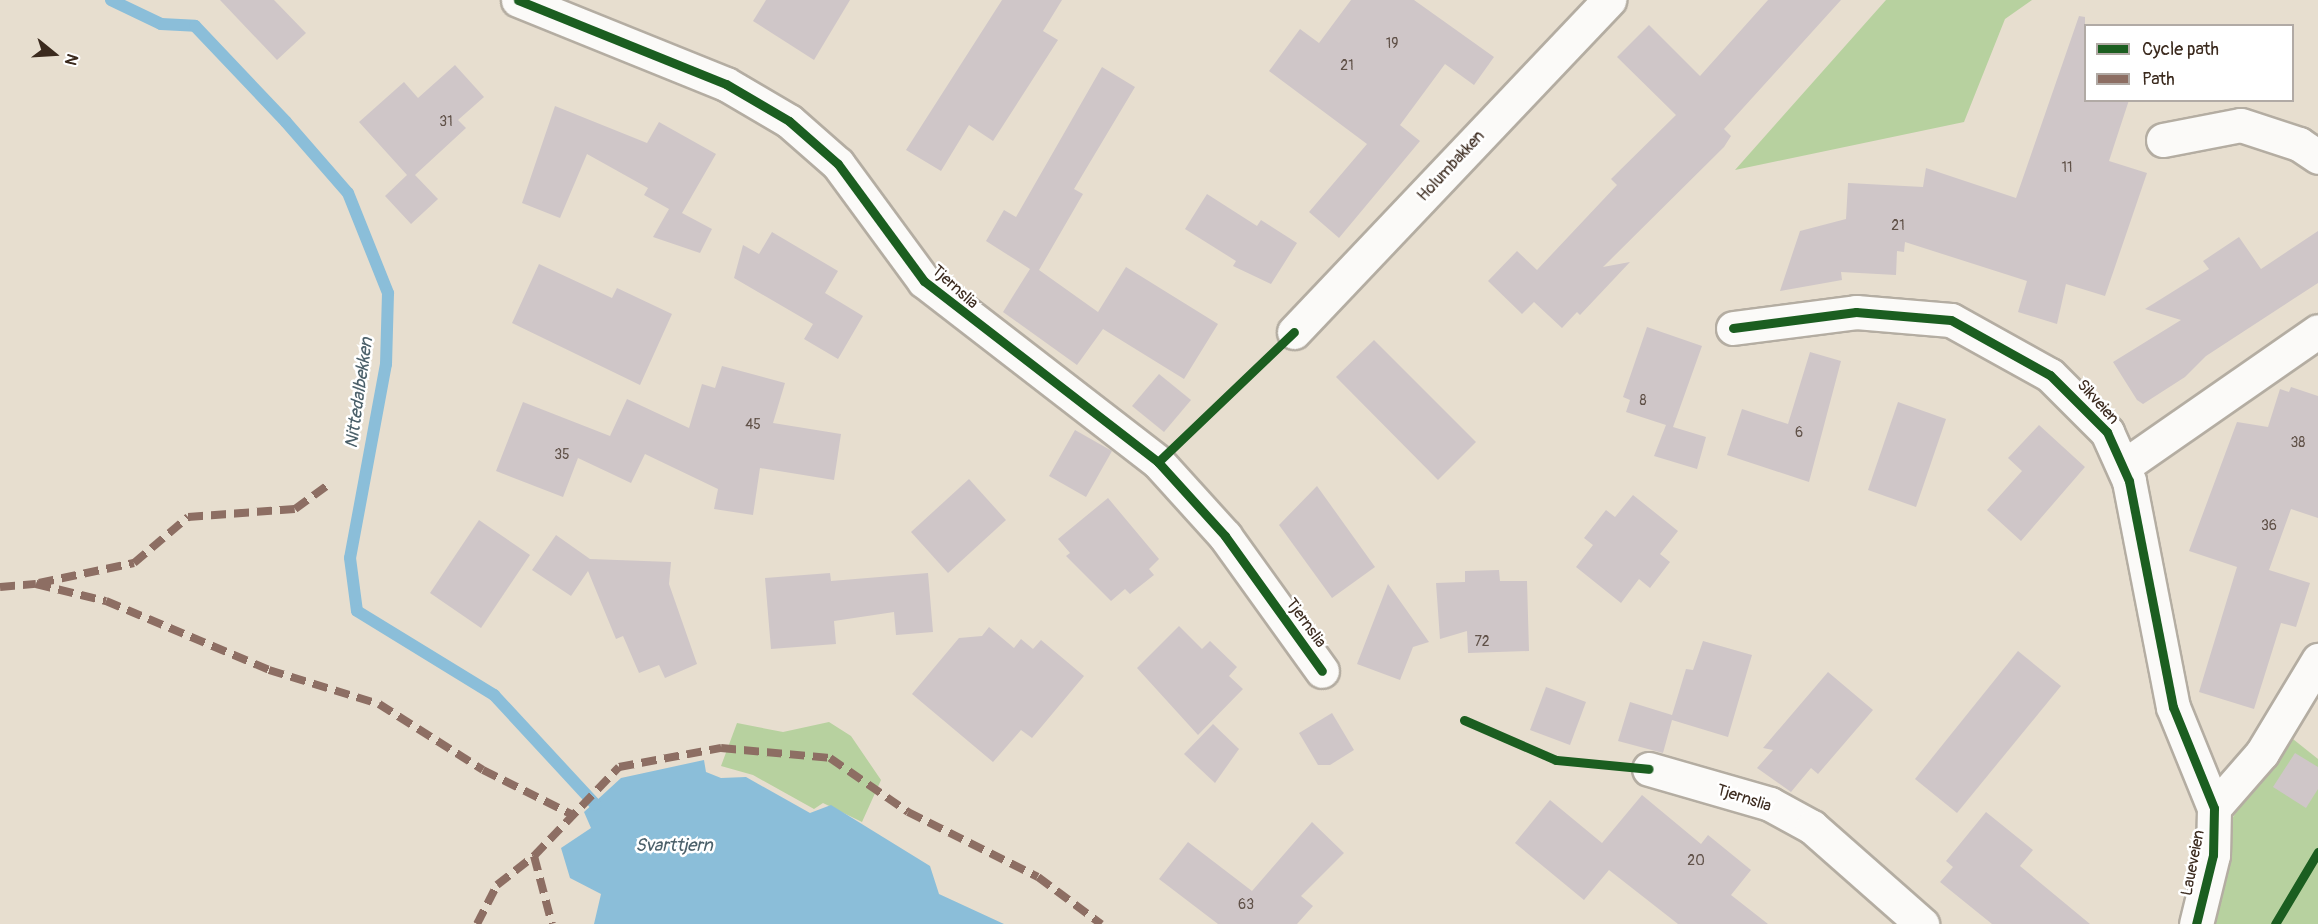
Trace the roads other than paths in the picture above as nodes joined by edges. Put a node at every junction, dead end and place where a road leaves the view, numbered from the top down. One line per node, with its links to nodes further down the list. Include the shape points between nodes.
1 (518, 0): 10 (street, Tjernslia, via 726,84 789,121 838,164 924,282 1158,462 1225,536)
2 (1609, 0): 7 (street, Holumbakken)
3 (2163, 140): 4 (street, via 2241,125 2299,144)
4 (2318, 158)
5 (1733, 328): 8 (street, Sikveien, via 1856,312 1951,321 2050,375 2107,432)
6 (2318, 331): 8 (street)
7 (1294, 332)
8 (2124, 466): 12 (street, Sikveien, via 2173,707)
9 (2318, 660): 12 (street, Laueveien, via 2262,753)
10 (1322, 671)
11 (1649, 770): 13 (street, Tjernslia, via 1770,804 1812,827)
12 (2214, 808): 14 (street, Laueveien, via 2213,855)
13 (1922, 924)
14 (2196, 924)

